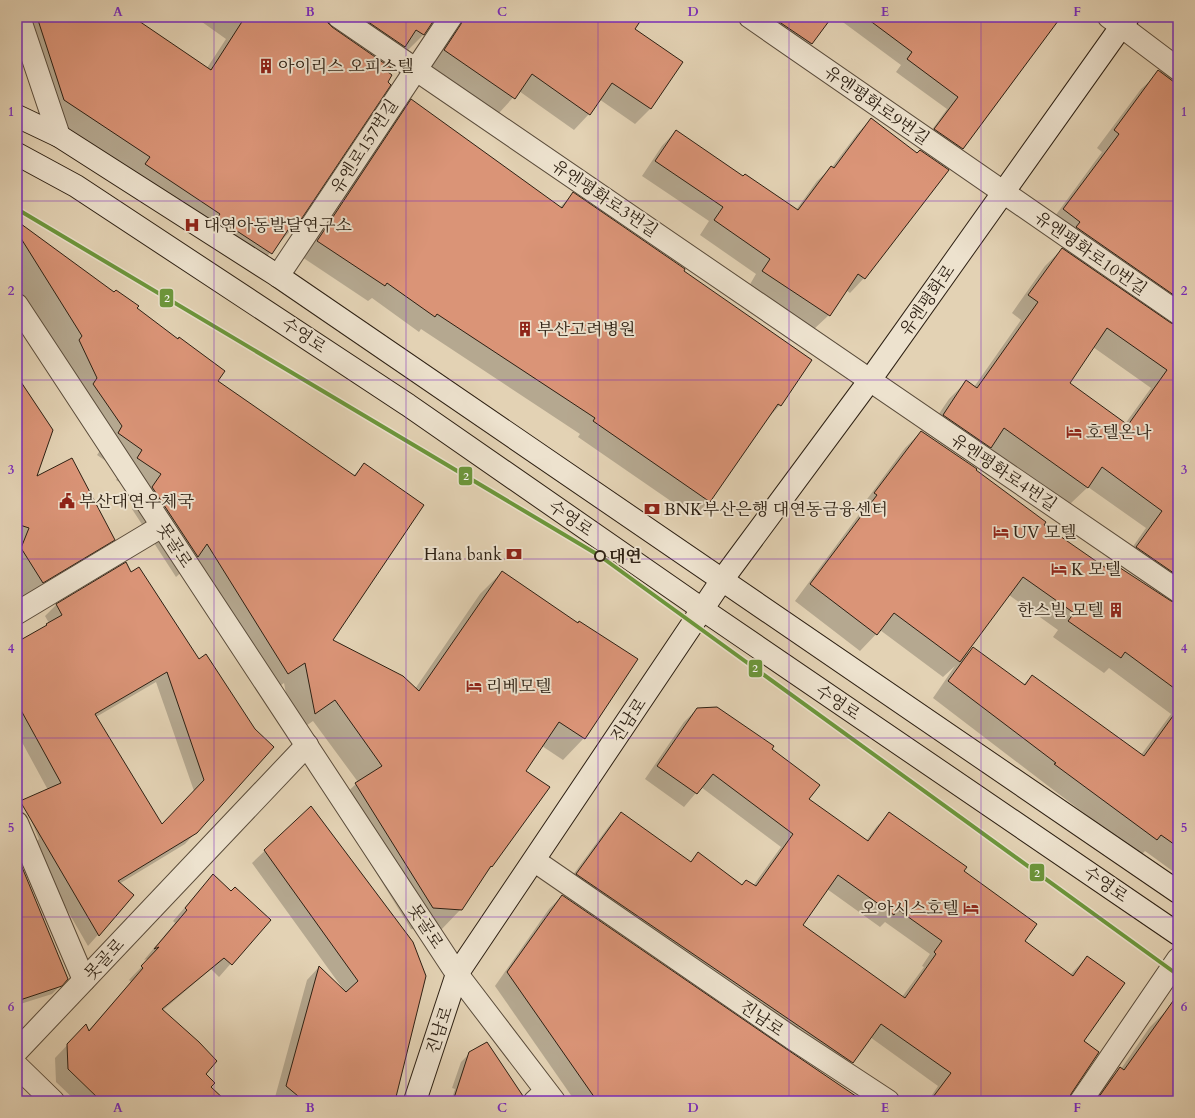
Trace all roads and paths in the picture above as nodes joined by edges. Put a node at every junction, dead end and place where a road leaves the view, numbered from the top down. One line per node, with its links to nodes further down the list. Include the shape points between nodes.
1 (19, 17): 9 (street)
2 (339, 17): 6 (street, 유엔평화로3번길)
3 (451, 17): 6 (street, 유엔로157번길)
4 (750, 17): 11 (street, 유엔평화로9번길)
5 (1120, 20): 7 (street); 11 (street, 유엔평화로)
6 (415, 69): 12 (street, 유엔로157번길); 15 (street, 유엔평화로3번길)
7 (1178, 69)
8 (17, 116): 9 (street, 수영로)
9 (59, 136): 12 (street, 수영로)
10 (17, 154): 19 (street, 수영로, via 76,186 233,288 401,400)
11 (1003, 193): 14 (street, 유엔평화로10번길); 15 (street, 유엔평화로)
12 (278, 276): 17 (street, 수영로)
13 (17, 305): 16 (street, 못골로)
14 (1178, 313)
15 (870, 380): 17 (street, 유엔평화로); 18 (street, 유엔평화로4번길)
16 (162, 526): 20 (street); 21 (street, 못골로)
17 (722, 580): 19 (street, 진남로); 24 (street, 수영로)
18 (1178, 591)
19 (702, 609): 23 (street, 진남로); 25 (street, 수영로)
20 (17, 613)
21 (306, 745): 27 (street, 못골로); 28 (street, 못골로)
22 (19, 834): 28 (street)
23 (535, 861): 27 (street, 진남로); 34 (street, 진남로)
24 (1178, 892)
25 (1178, 934)
26 (1178, 959): 35 (street)
27 (457, 974): 31 (street, 못골로); 33 (street, 진남로)
28 (84, 980): 29 (street, 못골로)
29 (17, 1051)
30 (17, 1066): 32 (street)
31 (544, 1097)
32 (53, 1101)
33 (415, 1101)
34 (888, 1101)
35 (1081, 1101)

